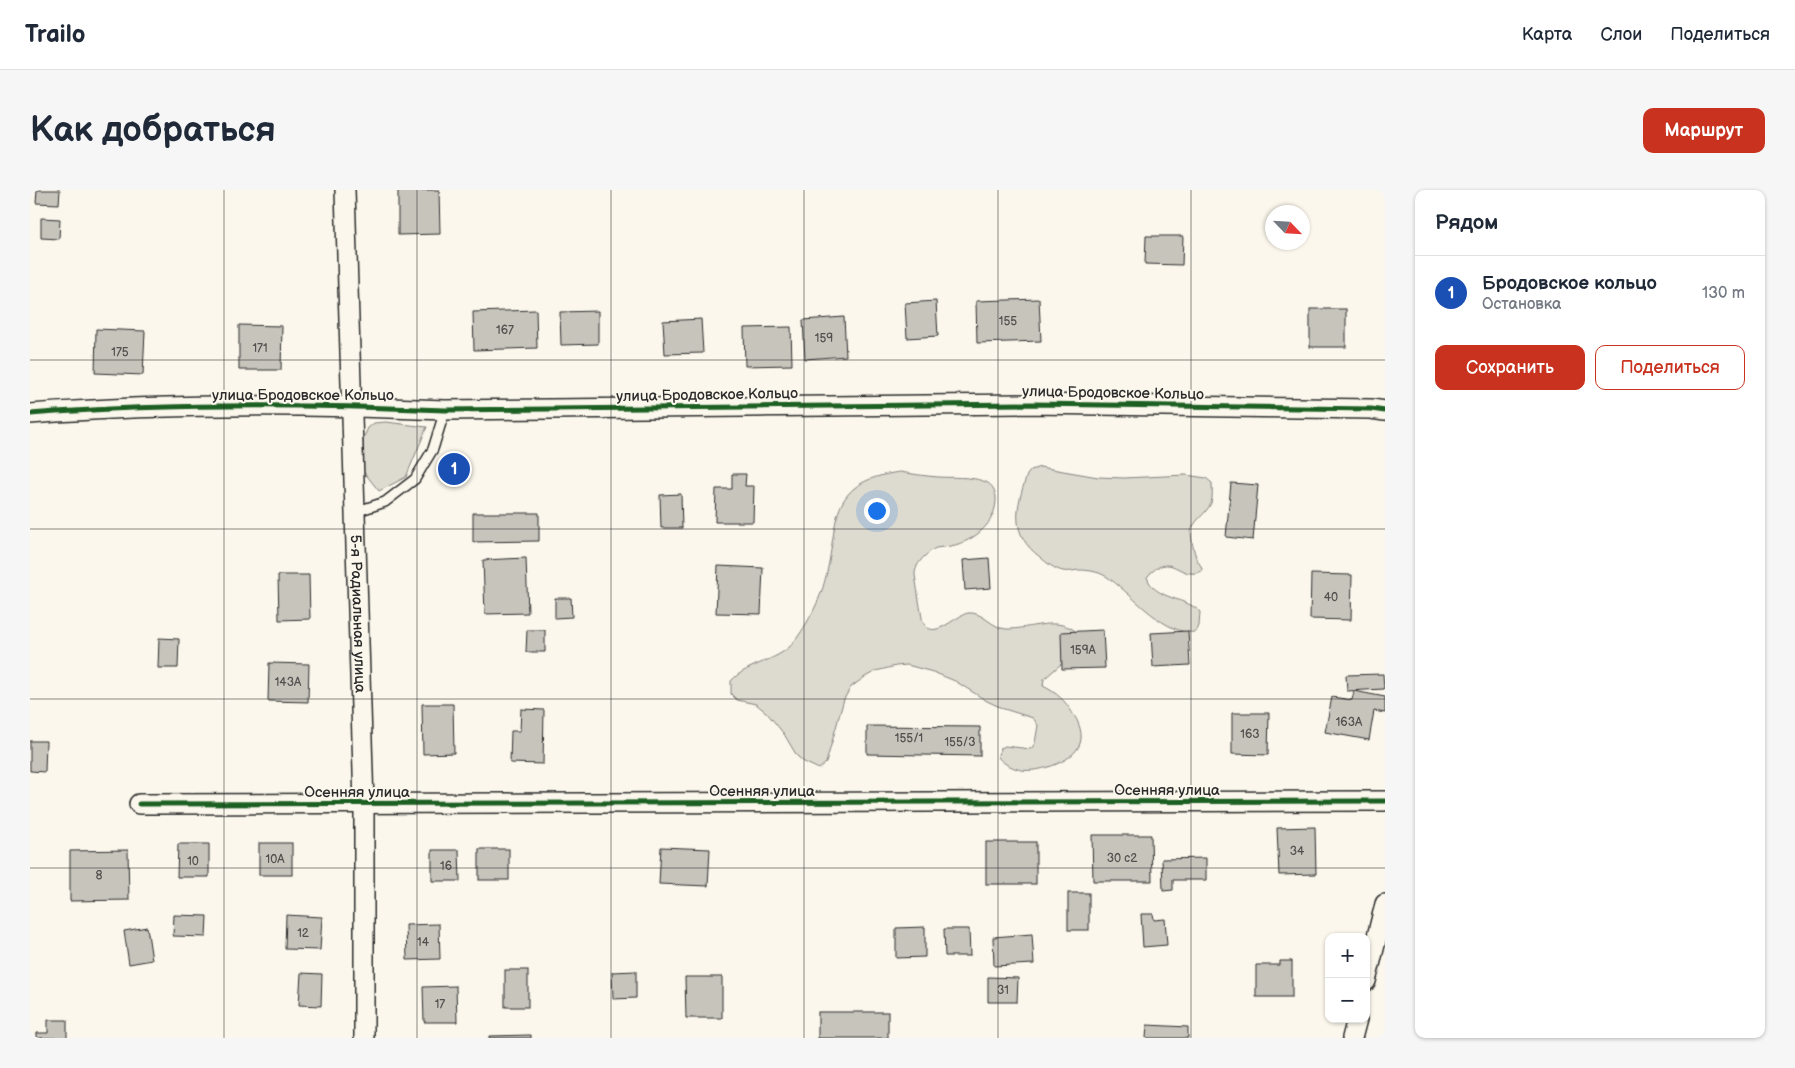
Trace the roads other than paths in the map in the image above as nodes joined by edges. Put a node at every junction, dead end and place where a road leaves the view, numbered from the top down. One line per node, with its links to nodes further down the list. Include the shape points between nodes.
1 (345, 190): 2 (street, 5-я Радиальная улица)
2 (352, 406): 3 (street, улица Бродовское Кольцо); 5 (street, улица Бродовское Кольцо, via 109,408); 6 (street, 5-я Радиальная улица)
3 (445, 410): 4 (street, улица Бродовское Кольцо, via 1033,404); 6 (lane, via 433,449 414,479 385,502)
4 (1385, 411)
5 (30, 414)
6 (355, 512): 9 (street, 5-я Радиальная улица)
7 (1385, 801): 9 (street, Осенняя улица)
8 (139, 804): 9 (street, Осенняя улица)
9 (364, 804): 13 (street, 5-я Радиальная улица)
10 (1385, 904): 11 (street)
11 (1367, 978)
12 (1356, 1023): 14 (street)
13 (364, 1038)
14 (1352, 1038)

